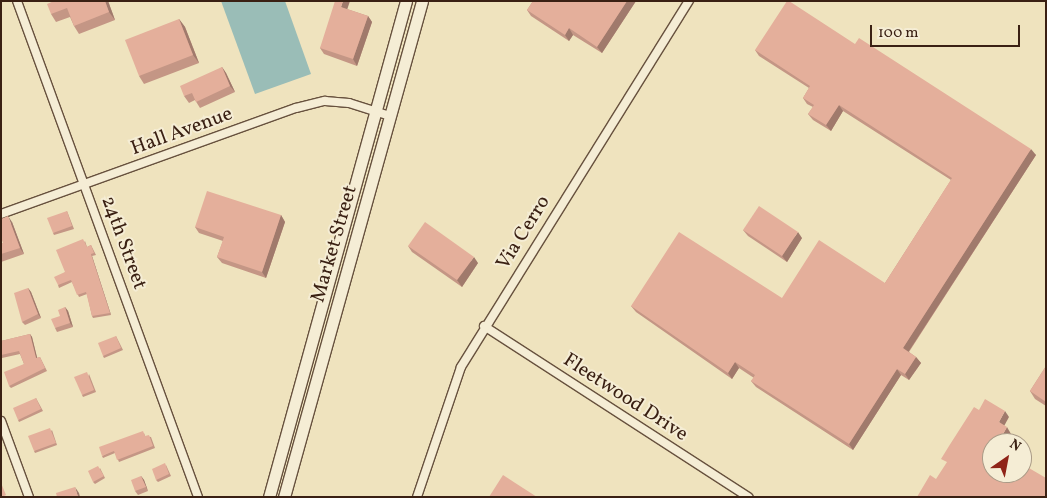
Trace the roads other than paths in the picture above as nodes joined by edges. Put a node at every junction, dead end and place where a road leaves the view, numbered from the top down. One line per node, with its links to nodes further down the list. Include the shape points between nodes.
1 (17, 1): 7 (street, 24th Street)
2 (406, 1): 5 (main road, Market Street)
3 (422, 1): 6 (main road, Market Street)
4 (689, 1): 9 (street, Via Cerro)
5 (376, 112): 6 (street, Hall Avenue); 7 (street, Hall Avenue, via 349,102 325,101 296,108); 13 (main road, Market Street)
6 (390, 116): 14 (main road, Market Street)
7 (84, 185): 8 (street, Hall Avenue); 12 (street, 24th Street)
8 (1, 214)
9 (484, 326): 15 (street, Via Cerro, via 461,366); 16 (street, Fleetwood Drive)
10 (1, 421): 11 (street)
11 (29, 497)
12 (198, 497)
13 (269, 497)
14 (284, 497)
15 (417, 497)
16 (748, 497)

